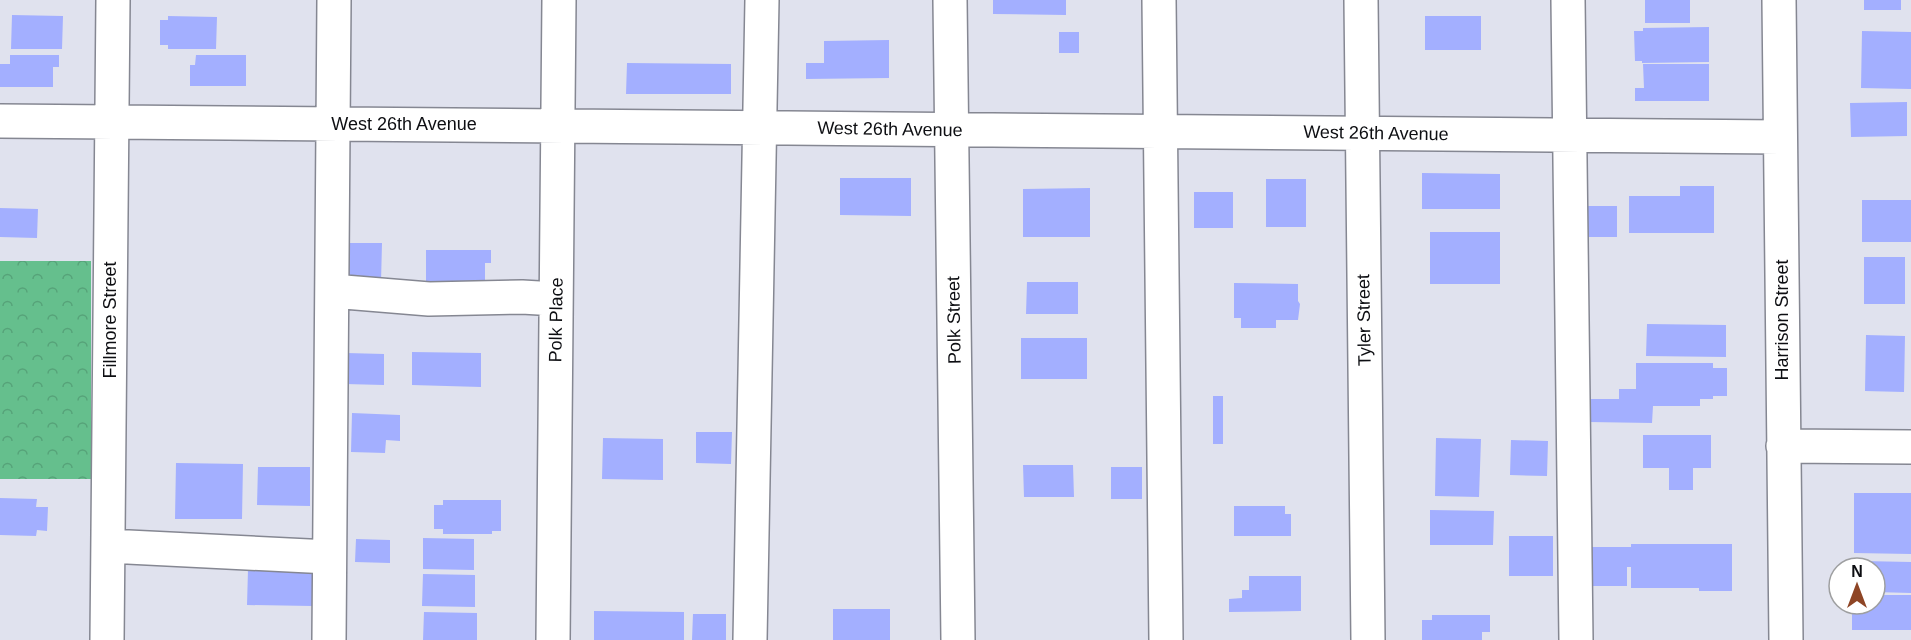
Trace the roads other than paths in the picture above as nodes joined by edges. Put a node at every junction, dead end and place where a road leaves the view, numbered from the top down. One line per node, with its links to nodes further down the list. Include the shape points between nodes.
1 (113, 0): 11 (street, Fillmore Street)
2 (334, 0): 12 (street)
3 (559, 0): 13 (street, Polk Place)
4 (762, 0): 14 (street)
5 (950, 0): 15 (street, Polk Street)
6 (1159, 0): 16 (street)
7 (1361, 0): 17 (street, Tyler Street)
8 (1568, 0): 18 (street)
9 (1779, 0): 19 (street, Harrison Street)
10 (0, 121): 11 (street, West 26th Avenue)
11 (111, 122): 12 (street, West 26th Avenue); 24 (street, Fillmore Street)
12 (333, 124): 13 (street, West 26th Avenue); 20 (street)
13 (558, 126): 14 (street, West 26th Avenue); 21 (street, Polk Place)
14 (760, 127): 15 (street, West 26th Avenue); 29 (street)
15 (952, 129): 16 (street, West 26th Avenue); 30 (street, Polk Street)
16 (1160, 131): 17 (street, West 26th Avenue); 31 (street)
17 (1363, 133): 18 (street, West 26th Avenue); 32 (street, Tyler Street)
18 (1568, 135): 19 (street, West 26th Avenue); 33 (street)
19 (1780, 137): 22 (street, Harrison Street)
20 (332, 291): 21 (street, via 429,299); 25 (street)
21 (556, 299): 28 (street, Polk Place)
22 (1783, 446): 23 (street); 34 (street, Harrison Street)
23 (1911, 447)
24 (108, 546): 25 (street); 26 (street, Fillmore Street)
25 (329, 557): 27 (street)
26 (107, 640)
27 (328, 640)
28 (553, 640)
29 (750, 640)
30 (958, 640)
31 (1166, 640)
32 (1368, 640)
33 (1576, 640)
34 (1786, 640)

